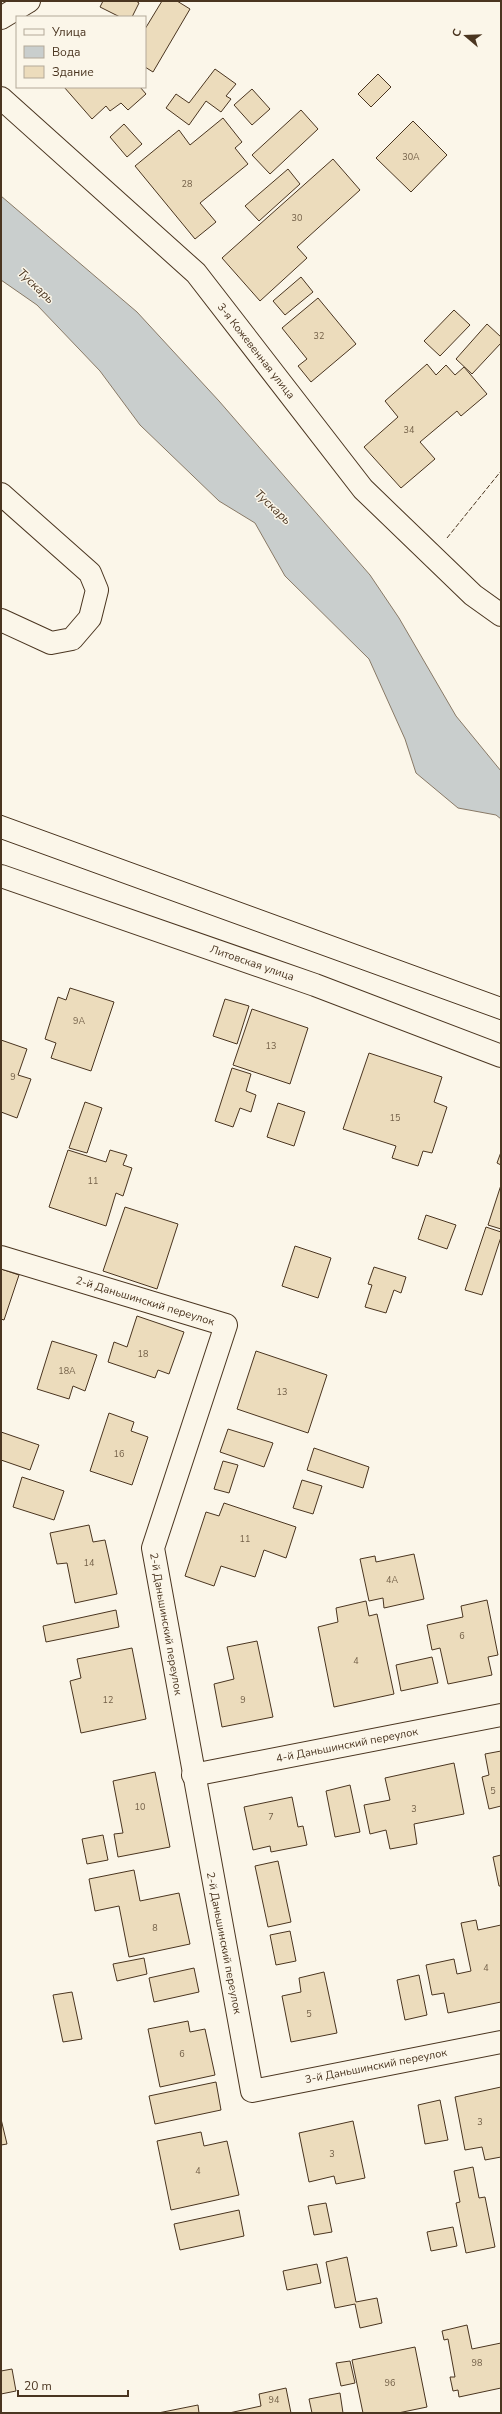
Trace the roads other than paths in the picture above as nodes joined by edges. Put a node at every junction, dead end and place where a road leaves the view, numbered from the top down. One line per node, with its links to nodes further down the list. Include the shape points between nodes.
1 (29, 1): 2 (street)
2 (1, 18)
3 (1, 98): 5 (street, 3-я Кожевенная улица, via 196,273 363,489 473,595)
4 (1, 494): 6 (street, via 90,573 97,590 90,618 72,639 51,643)
5 (501, 615)
6 (1, 620)
7 (1, 876): 8 (street, Литовская улица, via 315,985)
8 (501, 1056)
9 (1, 1257): 11 (street, 2-й Даньшинский переулок, via 226,1325 153,1548)
10 (501, 1715): 11 (street, 4-й Даньшинский переулок)
11 (193, 1775): 13 (street, 2-й Даньшинский переулок)
12 (501, 2042): 13 (street, 3-й Даньшинский переулок)
13 (252, 2090)

